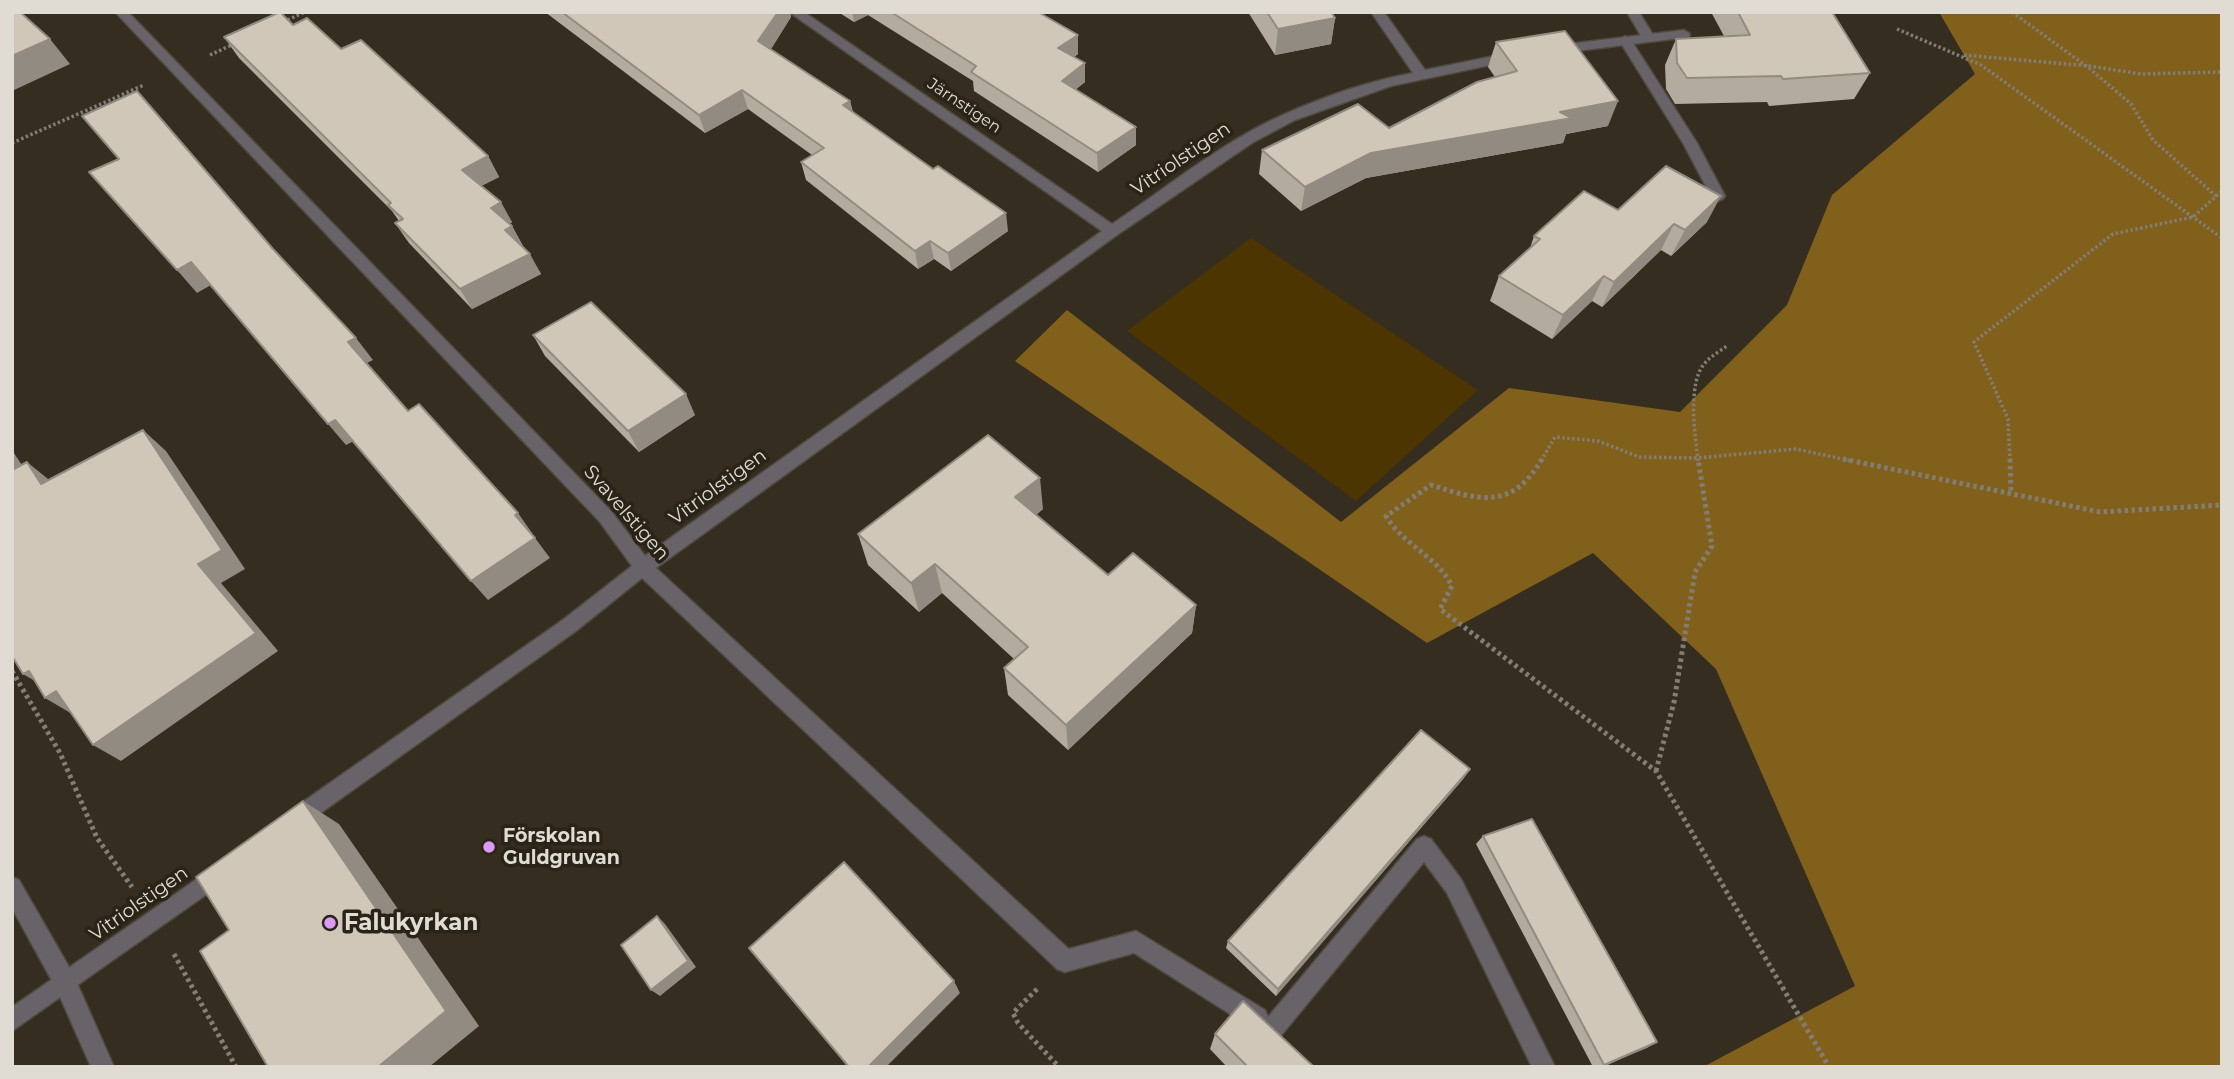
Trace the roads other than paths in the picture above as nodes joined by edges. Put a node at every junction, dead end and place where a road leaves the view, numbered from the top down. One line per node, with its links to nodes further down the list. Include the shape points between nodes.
1 (121, 12): 11 (street, Svavelstigen, via 606,516)
2 (795, 12): 10 (street, Järnstigen)
3 (1377, 12): 8 (street)
4 (1633, 12): 6 (street)
5 (1684, 34): 6 (street, Vitriolstigen)
6 (1649, 38): 7 (street, Vitriolstigen)
7 (1625, 40): 8 (street, Vitriolstigen); 9 (street)
8 (1420, 73): 10 (street, Vitriolstigen, via 1290,117 1247,140)
9 (1718, 195)
10 (1112, 231): 11 (street, Vitriolstigen)
11 (643, 567): 12 (street, Vitriolstigen, via 570,625); 17 (street, Svavelstigen, via 1065,961 1136,942 1248,1009)
12 (275, 834)
13 (231, 865): 15 (street, Vitriolstigen)
14 (12, 887): 15 (street)
15 (65, 982): 16 (street, Vitriolstigen); 19 (street)
16 (12, 1020)
17 (1271, 1030): 18 (street); 20 (street, via 1424,846 1454,886)
18 (1292, 1048)
19 (103, 1067)
20 (1544, 1067)

